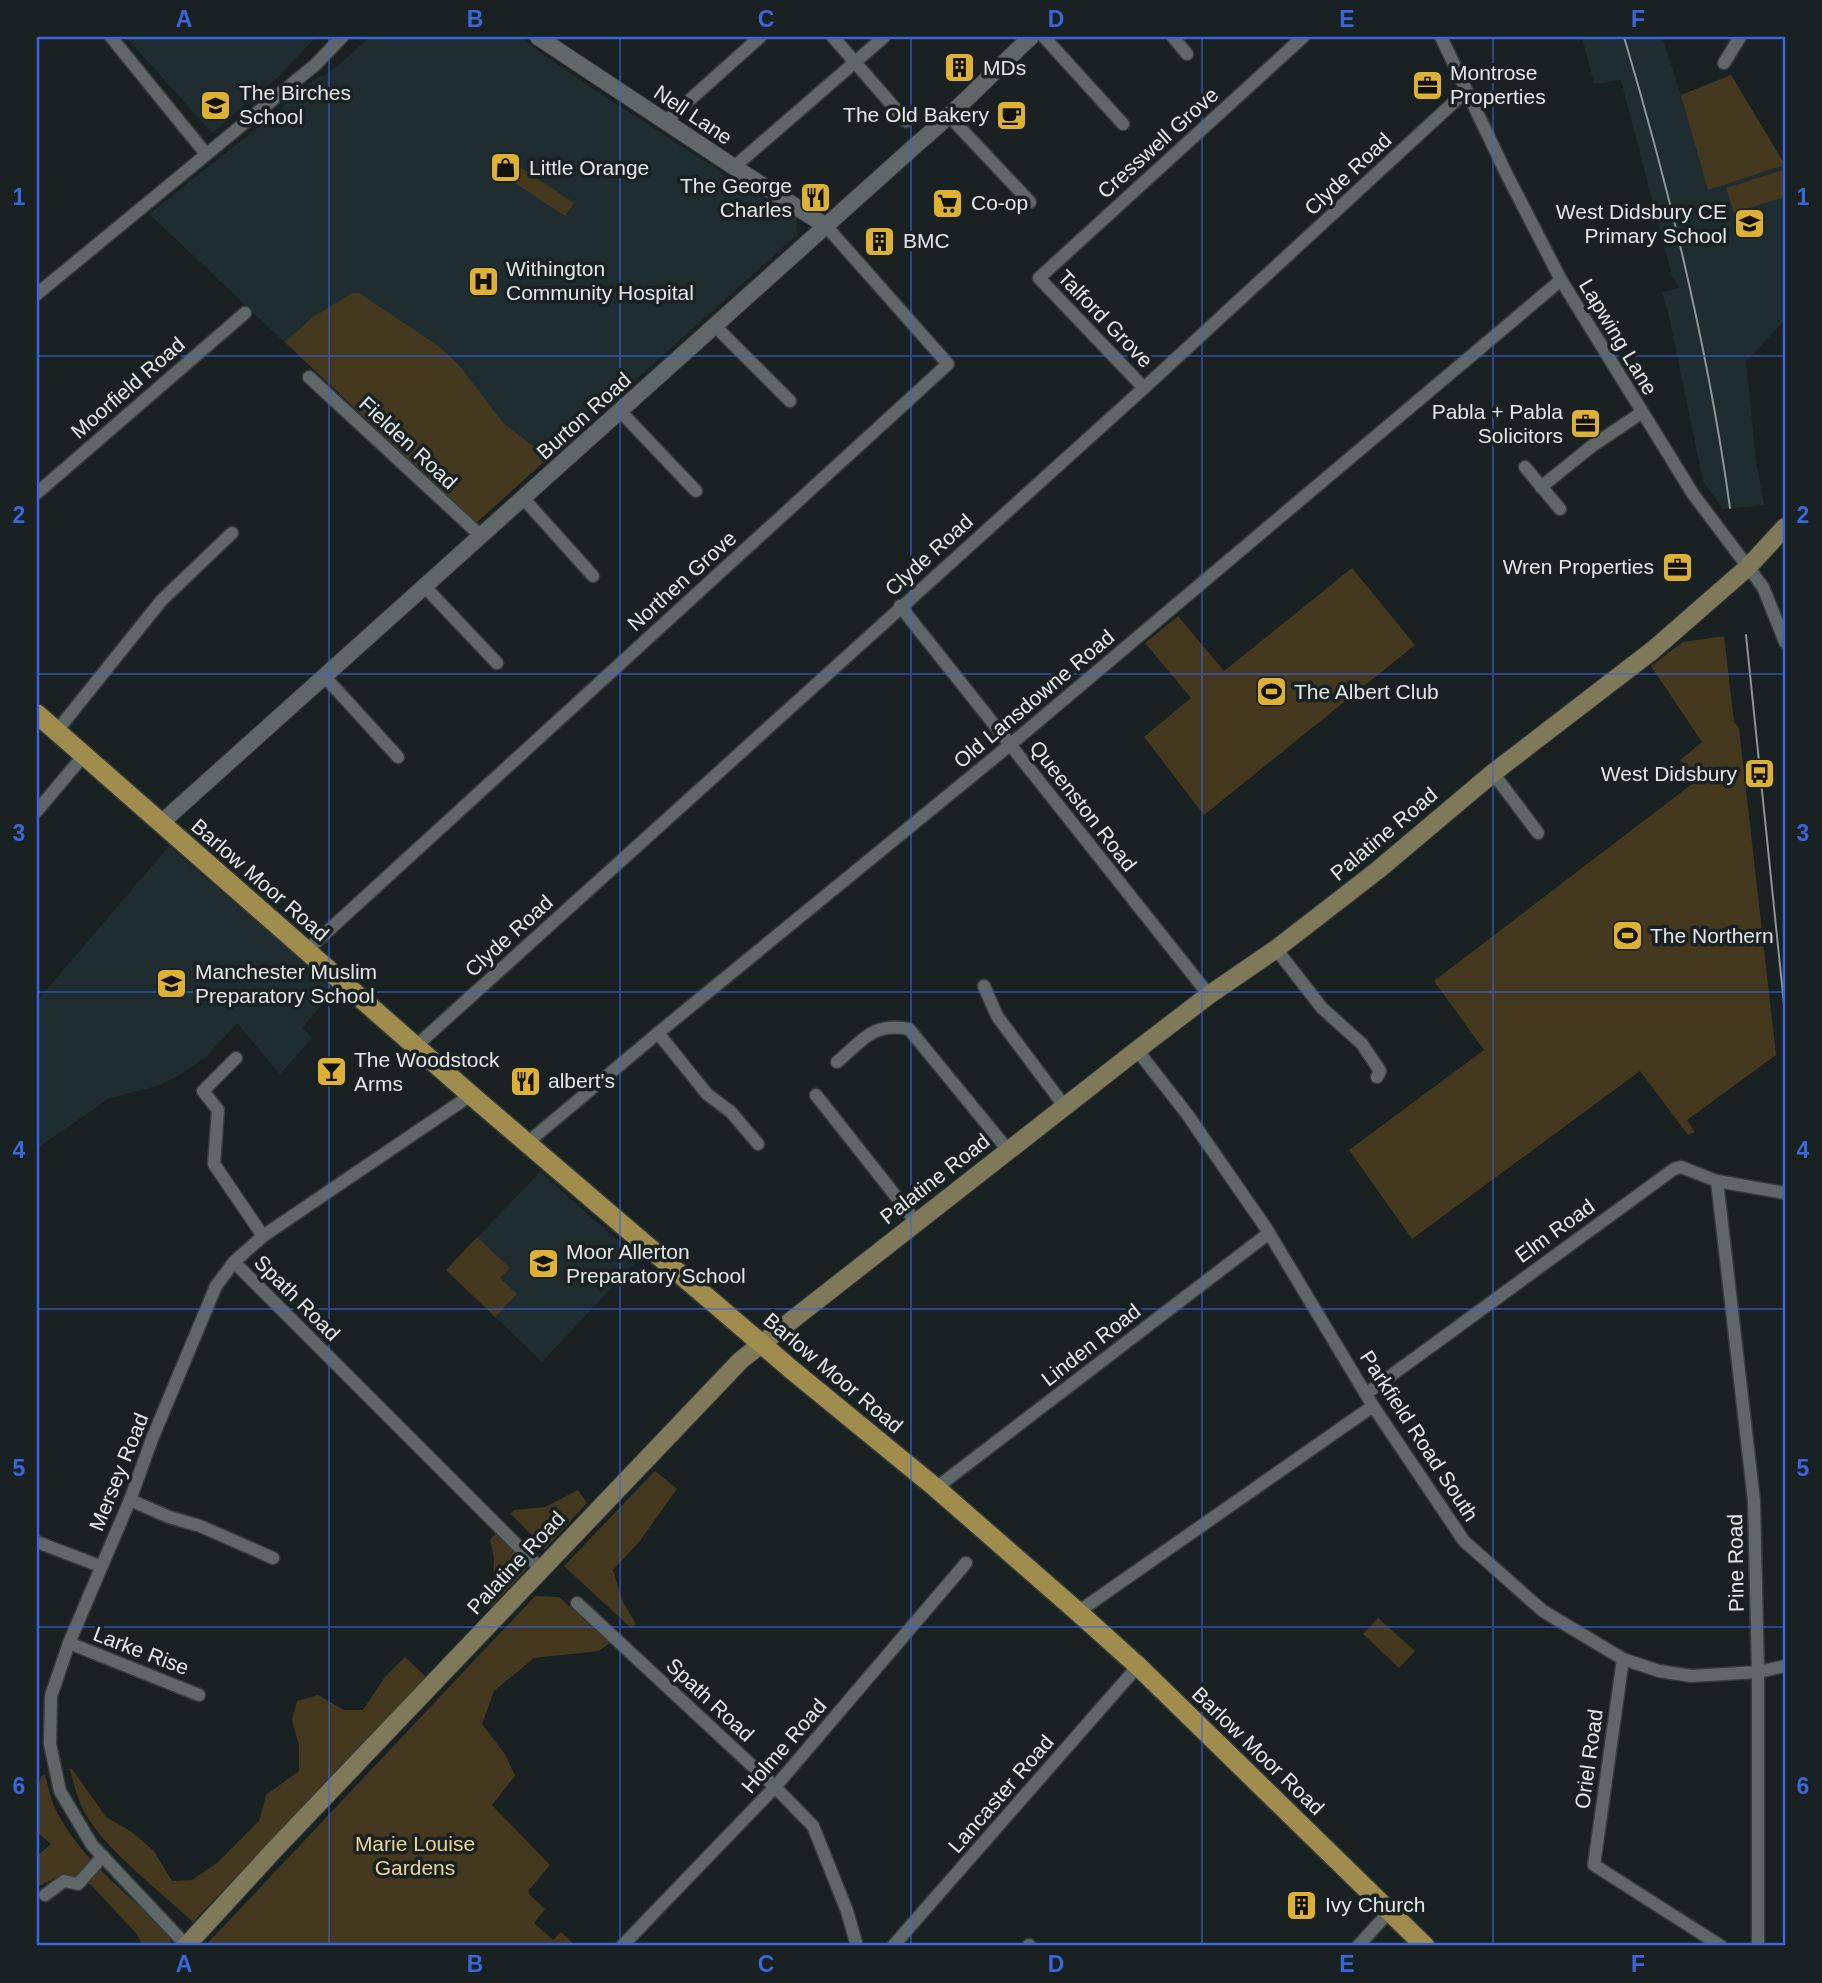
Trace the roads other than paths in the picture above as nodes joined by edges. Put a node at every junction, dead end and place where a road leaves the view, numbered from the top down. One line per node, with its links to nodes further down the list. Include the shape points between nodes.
1 (111, 37): 21 (street)
2 (342, 37): 21 (street, via 315,65)
3 (538, 37): 19 (street, Nell Lane)
4 (760, 37): 19 (street)
5 (833, 37): 14 (street)
6 (884, 37): 14 (street)
7 (1031, 37): 17 (street, Burton Road)
8 (1044, 37): 20 (street)
9 (1173, 37): 13 (street)
10 (1303, 37): 25 (street, Cresswell Grove)
11 (1441, 37): 16 (street, Lapwing Lane)
12 (1740, 37): 15 (street)
13 (1187, 54)
14 (855, 61): 18 (street); 22 (street)
15 (1724, 63)
16 (1466, 91): 26 (street, Lapwing Lane); 31 (street, Clyde Road)
17 (950, 117): 23 (street); 24 (street, Burton Road)
18 (906, 121)
19 (665, 122): 22 (street, Nell Lane)
20 (1122, 124)
21 (206, 154): 27 (street)
22 (734, 167): 24 (street, Nell Lane)
23 (1030, 202)
24 (826, 226): 29 (street, Burton Road); 61 (street, Northen Grove, via 948,364)
25 (1039, 278): 31 (street, Talford Grove)
26 (1561, 280): 34 (street, Lapwing Lane); 53 (street, Old Lansdowne Road)
27 (37, 294)
28 (245, 313): 38 (street, Moorfield Road)
29 (715, 326): 32 (street); 33 (street, Burton Road)
30 (309, 377): 43 (street, Fielden Road)
31 (1144, 388): 47 (street, Clyde Road)
32 (790, 401)
33 (621, 411): 37 (street); 39 (street, Burton Road)
34 (1641, 413): 36 (street); 44 (street, Lapwing Lane, via 1693,494)
35 (1525, 467): 36 (street)
36 (1541, 487): 40 (street)
37 (696, 491)
38 (37, 493)
39 (523, 498): 43 (street, Burton Road); 45 (street)
40 (1560, 509)
41 (1785, 527): 44 (main road, Palatine Road)
42 (232, 533): 52 (street, via 161,601)
43 (481, 536): 46 (street, Burton Road)
44 (1748, 567): 48 (street, Lapwing Lane, via 1768,597); 56 (main road, Palatine Road, via 1653,650)
45 (593, 576)
46 (425, 587): 49 (street); 50 (street, Burton Road)
47 (900, 606): 53 (street, Queenston Road); 65 (street, Clyde Road)
48 (1785, 642)
49 (497, 663)
50 (325, 677): 55 (street); 58 (street, Burton Road)
51 (37, 714): 52 (main road, Barlow Moor Road)
52 (56, 732): 54 (main road, Barlow Moor Road)
53 (1011, 744): 63 (street, Queenston Road); 64 (street, Old Lansdowne Road)
54 (84, 755): 57 (street); 58 (main road, Barlow Moor Road)
55 (398, 757)
56 (1493, 773): 59 (street); 60 (main road, Palatine Road)
57 (37, 811)
58 (161, 823): 61 (main road, Barlow Moor Road)
59 (1538, 833)
60 (1276, 949): 63 (main road, Palatine Road); 69 (street, via 1322,1008 1362,1044 1380,1071)
61 (306, 951): 65 (main road, Barlow Moor Road)
62 (984, 986): 72 (street, via 997,1016)
63 (1209, 995): 66 (main road, Palatine Road)
64 (658, 1033): 73 (street, Old Lansdowne Road); 74 (street, via 707,1094 731,1112)
65 (416, 1046): 70 (main road, Barlow Moor Road)
66 (1138, 1050): 72 (main road, Palatine Road); 79 (street, Parkfield Road South)
67 (236, 1058): 80 (street, via 203,1091 219,1110 214,1164)
68 (837, 1062): 75 (street, via 872,1032 891,1025 909,1029)
69 (1377, 1077)
70 (471, 1095): 73 (main road, Barlow Moor Road); 80 (street, Mersey Road)
71 (816, 1095): 78 (street)
72 (1065, 1107): 75 (main road, Palatine Road)
73 (527, 1143): 82 (main road, Barlow Moor Road)
74 (758, 1144)
75 (1008, 1150): 78 (main road, Palatine Road)
76 (1717, 1181): 77 (street, Elm Road); 83 (street, Elm Road, via 1681,1167 1674,1169); 98 (street, Pine Road, via 1754,1501)
77 (1783, 1193)
78 (916, 1223): 82 (main road, Palatine Road)
79 (1269, 1233): 83 (street, Parkfield Road South); 85 (street, Linden Road)
80 (263, 1236): 81 (street, Mersey Road)
81 (234, 1262): 86 (street, Mersey Road, via 216,1286); 91 (street, Spath Road)
82 (762, 1344): 85 (main road, Barlow Moor Road); 91 (main road, Palatine Road, via 726,1375)
83 (1367, 1393): 84 (street, Parkfield Road South)
84 (1373, 1406): 93 (street); 95 (street, Parkfield Road South, via 1464,1541 1543,1611)
85 (936, 1488): 93 (main road, Barlow Moor Road)
86 (130, 1500): 88 (street); 90 (street, Mersey Road)
87 (37, 1542): 90 (street)
88 (273, 1558)
89 (966, 1563): 101 (street, Holme Road)
90 (100, 1566): 94 (street, Mersey Road)
91 (541, 1570): 105 (main road, Palatine Road)
92 (576, 1603): 101 (street, Spath Road)
93 (1078, 1612): 97 (main road, Barlow Moor Road)
94 (69, 1643): 99 (street, Larke Rise); 100 (street, Mersey Road, via 51,1696)
95 (1623, 1659): 98 (street, Parkfield Road South, via 1691,1676); 111 (street, Oriel Road, via 1594,1865)
96 (1785, 1666): 98 (street, Parkfield Road South)
97 (1138, 1667): 104 (main road, Barlow Moor Road); 108 (street, Lancaster Road)
98 (1758, 1672): 112 (street, Pine Road)
99 (199, 1695)
100 (43, 1745): 102 (street, Mersey Road, via 60,1791)
101 (775, 1787): 106 (street, Holme Road); 107 (street, Spath Road, via 813,1826 848,1911)
102 (103, 1856): 103 (street, via 78,1885 64,1881); 105 (street, Mersey Road)
103 (45, 1895)
104 (1389, 1912): 109 (street); 110 (main road, Barlow Moor Road)
105 (186, 1946)
106 (622, 1946)
107 (857, 1946)
108 (893, 1946)
109 (1358, 1946)
110 (1425, 1946)
111 (1721, 1946)
112 (1758, 1946)

